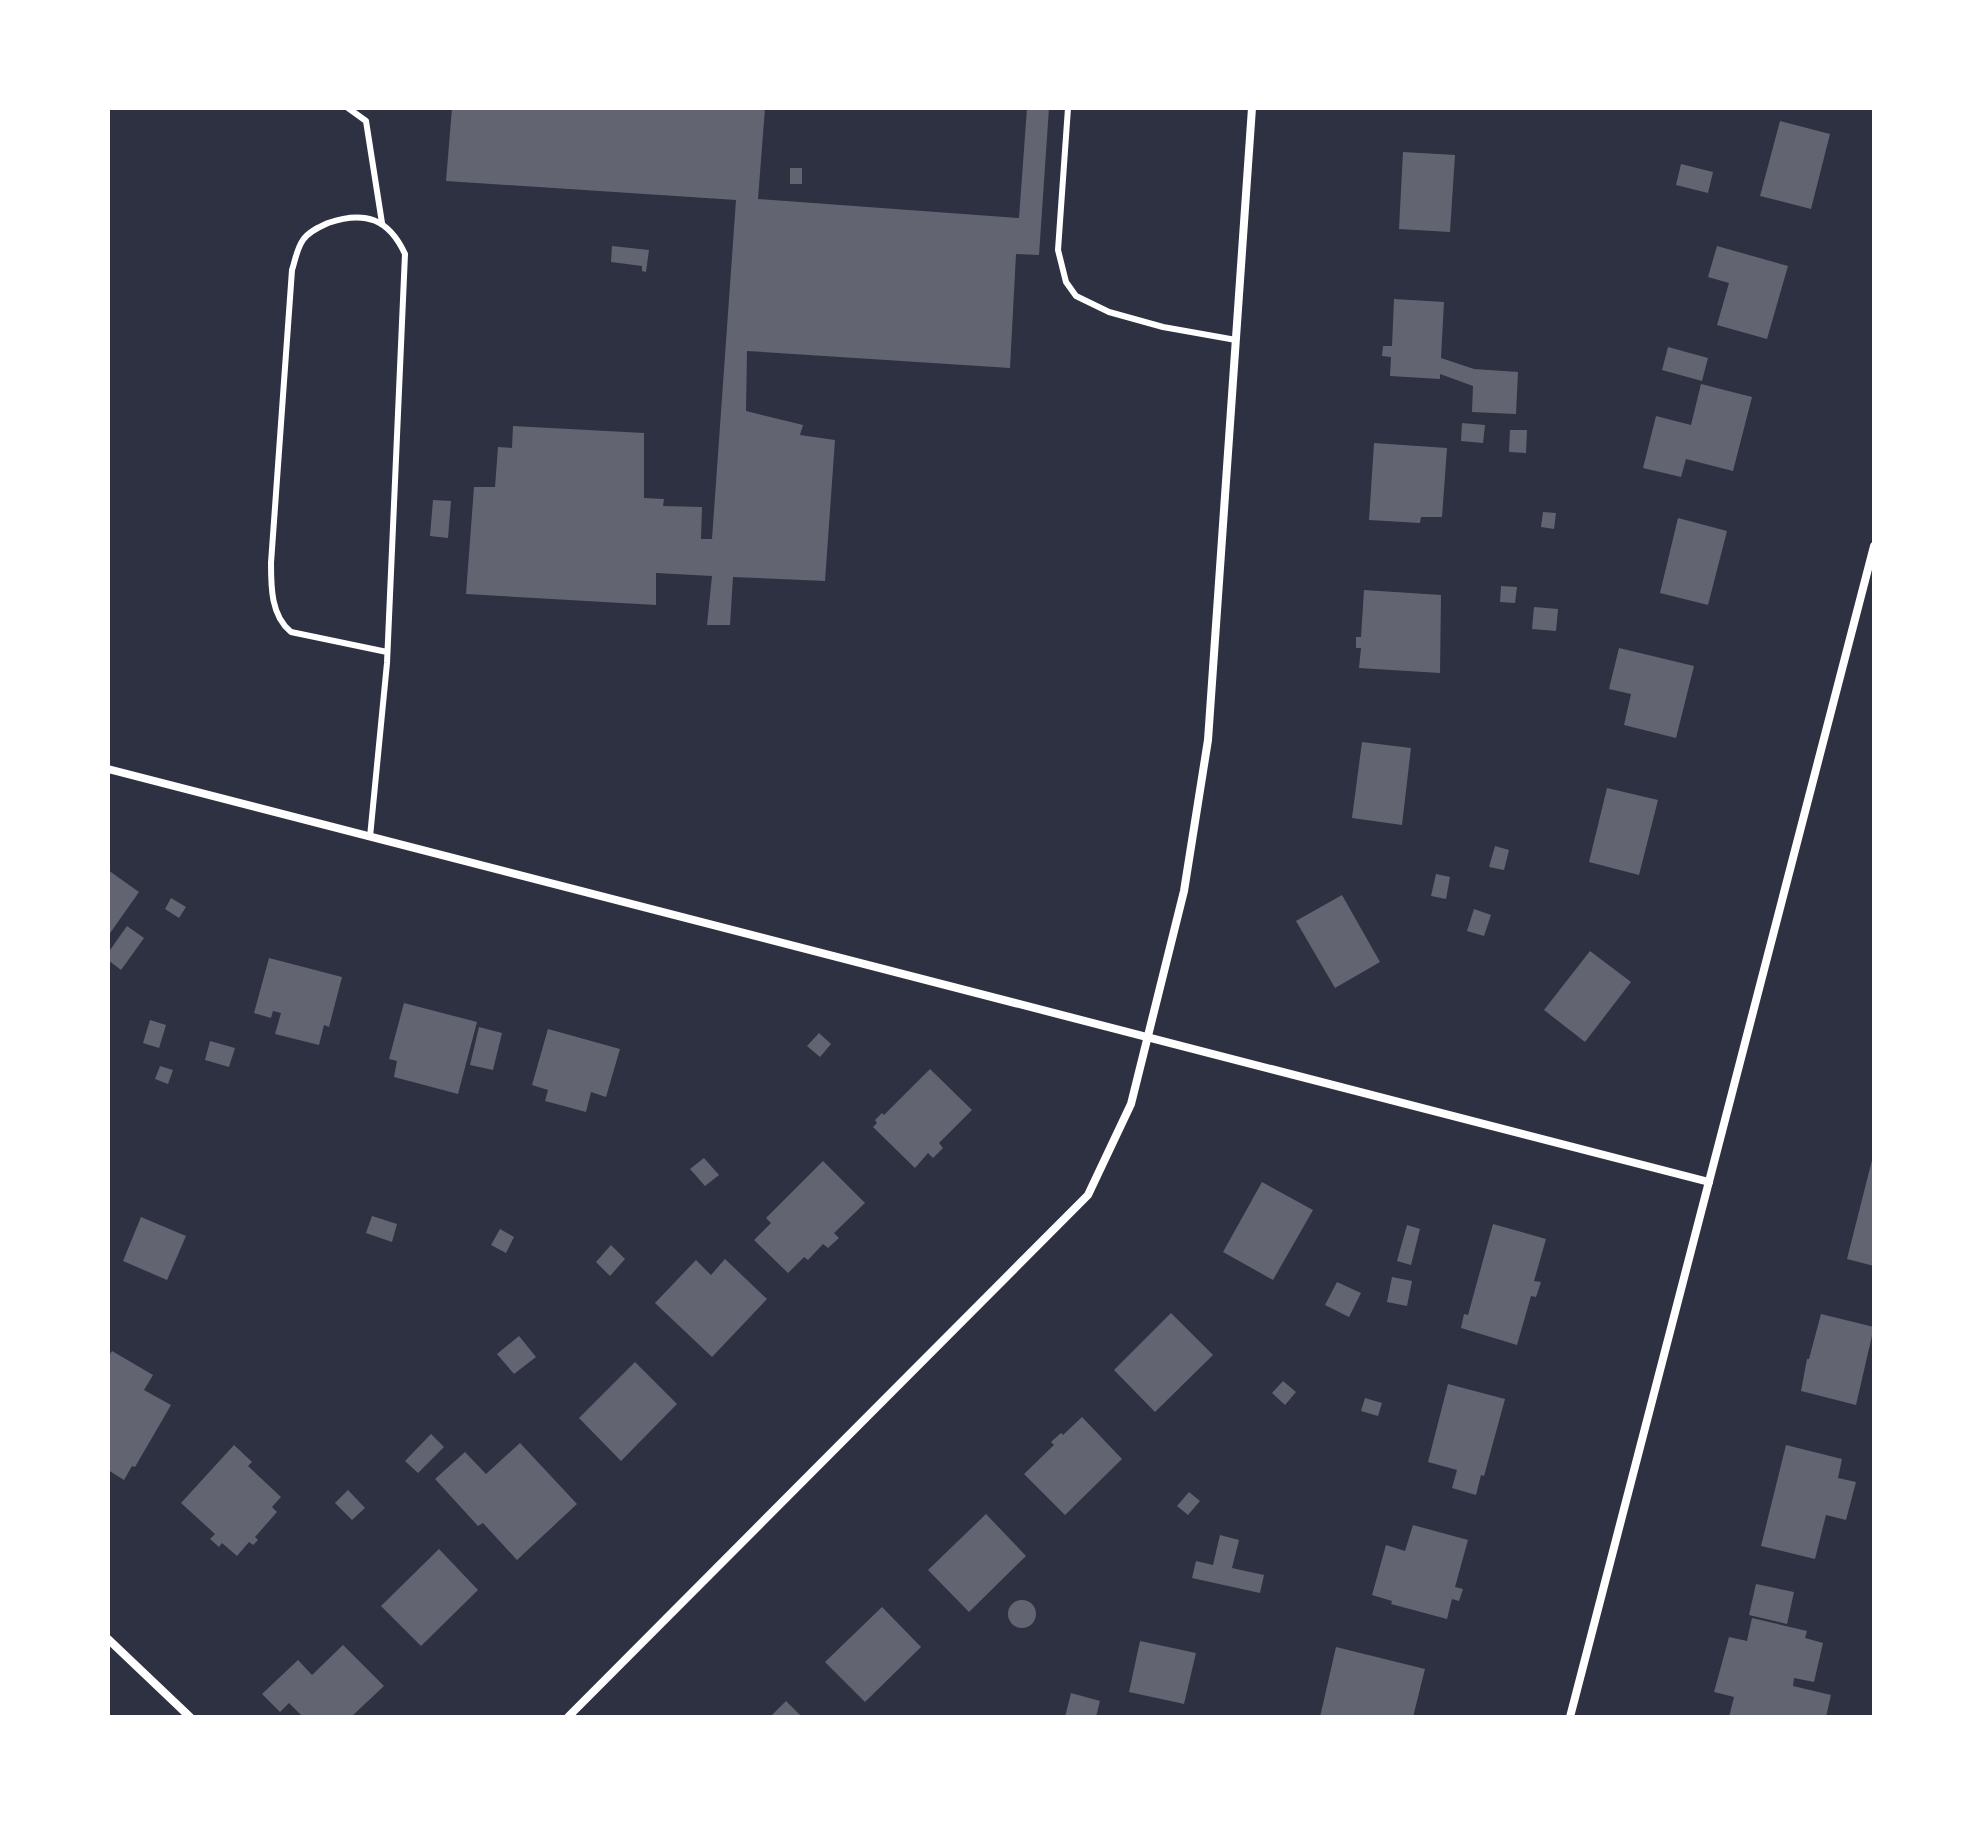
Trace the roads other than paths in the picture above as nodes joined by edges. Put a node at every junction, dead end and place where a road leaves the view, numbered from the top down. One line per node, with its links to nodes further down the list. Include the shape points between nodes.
1 (348, 108): 4 (lane, via 366,121)
2 (1068, 108): 5 (lane, via 1058,250 1066,282 1076,296 1163,327)
3 (1252, 108): 5 (street)
4 (382, 223): 7 (lane, via 397,235 405,254); 7 (lane, via 364,217 317,227 303,240 292,270 271,563 272,596 283,626)
5 (1236, 340): 10 (street, via 1208,740 1184,891)
6 (1874, 546): 11 (street)
7 (387, 652): 9 (lane)
8 (108, 769): 9 (street)
9 (370, 837): 10 (street)
10 (1148, 1037): 11 (street); 14 (street, via 1131,1104 1088,1195)
11 (1709, 1182): 15 (street)
12 (108, 1639): 13 (street)
13 (190, 1717)
14 (568, 1717)
15 (1570, 1717)

